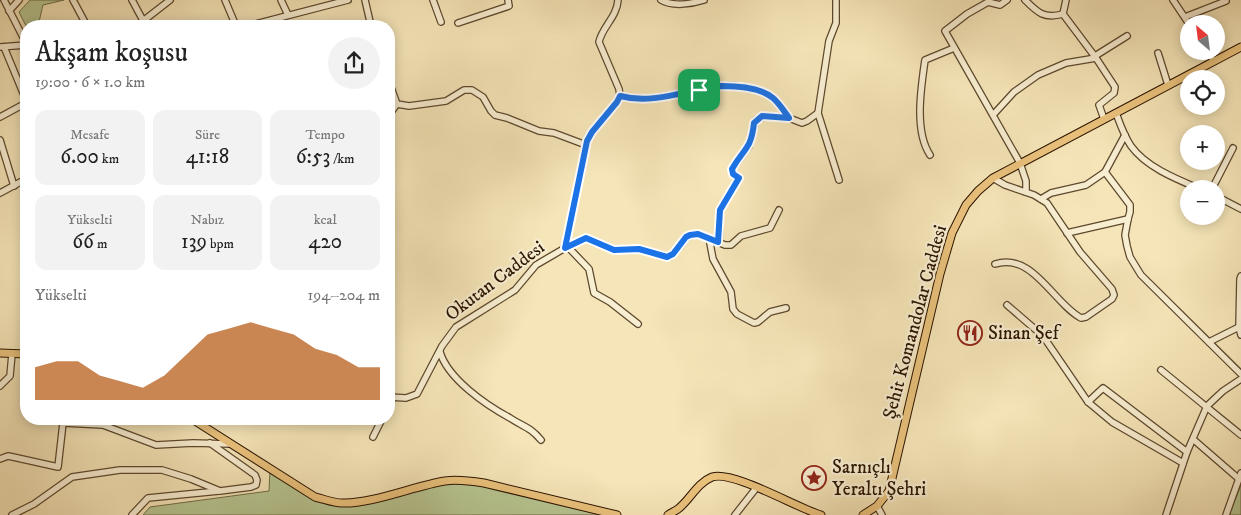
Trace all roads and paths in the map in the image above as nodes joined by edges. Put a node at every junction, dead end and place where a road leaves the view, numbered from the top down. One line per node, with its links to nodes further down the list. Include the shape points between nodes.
1 (4, 0): 21 (street)
2 (19, 0): 21 (street)
3 (73, 0): 26 (street)
4 (132, 0): 27 (street)
5 (170, 0): 28 (street)
6 (225, 0): 29 (street)
7 (282, 0): 25 (street)
8 (348, 0): 25 (street)
9 (365, 0): 31 (street)
10 (433, 0): 32 (street)
11 (508, 0): 33 (street, via 509,6)
12 (618, 0): 45 (street, via 616,12 600,42)
13 (661, 0): 14 (street, via 682,4)
14 (704, 0)
15 (836, 0): 49 (street, via 836,23 829,41)
16 (1007, 0): 39 (street, via 1000,5 988,2 945,31)
17 (1025, 0): 22 (street, via 1045,16)
18 (1066, 0): 22 (street)
19 (1173, 0): 23 (street)
20 (1223, 1): 24 (street)
21 (9, 11): 34 (street)
22 (1063, 14): 41 (street)
23 (1184, 15)
24 (1190, 15)
25 (288, 16): 30 (street)
26 (84, 20)
27 (142, 20)
28 (148, 20)
29 (233, 20)
30 (272, 20)
31 (370, 20)
32 (440, 22)
33 (458, 23)
34 (20, 32)
35 (1127, 36): 41 (street)
36 (20, 45): 37 (street)
37 (2, 47): 44 (street)
38 (1241, 47): 42 (main road, Şehit Komandolar Caddesi)
39 (954, 48): 51 (street); 59 (street, via 925,60 921,136)
40 (1158, 53): 43 (street)
41 (1095, 57): 51 (street, via 1066,63 1038,75 1014,92); 54 (street, via 1115,87 1114,94 1099,105)
42 (1214, 61): 43 (main road, Şehit Komandolar Caddesi)
43 (1168, 85): 50 (main road, Şehit Komandolar Caddesi)
44 (20, 88)
45 (620, 96): 53 (street, via 661,98 710,87 743,87 771,96); 57 (street, Okutan Caddesi)
46 (395, 101): 47 (street)
47 (396, 104): 57 (street, via 409,106 446,101 464,90 472,90 484,97 495,115)
48 (20, 105): 52 (street)
49 (818, 113): 53 (street, via 802,123); 63 (street)
50 (1116, 113): 54 (main road, Şehit Komandolar Caddesi); 55 (street)
51 (994, 115): 60 (street)
52 (0, 117)
53 (789, 118): 77 (street, via 762,116 754,123 749,146 732,169 739,178 720,210)
54 (1104, 119): 60 (main road, Şehit Komandolar Caddesi)
55 (1125, 135): 61 (street); 64 (street, via 1141,157)
56 (0, 140): 67 (street)
57 (586, 145): 78 (street, Okutan Caddesi)
58 (1233, 148): 65 (street)
59 (930, 155)
60 (1020, 163): 62 (main road, Şehit Komandolar Caddesi); 68 (street)
61 (1105, 172): 70 (street, via 1086,185); 74 (street, via 1130,205)
62 (993, 178): 68 (street); 114 (main road, Şehit Komandolar Caddesi, via 966,205 952,233 888,491)
63 (839, 180)
64 (1180, 180)
65 (1217, 180)
66 (20, 182): 67 (street)
67 (14, 186): 69 (street)
68 (1026, 192): 70 (street)
69 (0, 194)
70 (1041, 198): 75 (street, via 1052,209)
71 (1225, 201): 72 (street)
72 (1241, 209)
73 (779, 210): 77 (street, via 770,228 741,236 731,245)
74 (1128, 218): 75 (street); 86 (street, via 1127,246 1140,275)
75 (1066, 233): 79 (street, via 1114,293 1112,299 1086,317 1078,317 1038,278 1015,262)
76 (710, 238): 77 (street); 78 (street, via 690,235 667,257 639,249 614,250 586,238); 82 (street, via 713,259 732,292 737,314 754,323 770,312)
77 (718, 242)
78 (566, 247): 83 (street, via 589,269 594,293); 87 (street, Okutan Caddesi, via 536,265 510,293 462,322)
79 (996, 264)
80 (1241, 276): 84 (street)
81 (1007, 305): 96 (street, via 1043,336)
82 (786, 308)
83 (638, 324)
84 (1239, 328): 85 (street); 86 (street)
85 (1241, 336)
86 (1209, 342): 92 (street)
87 (440, 352): 95 (street, Okutan Caddesi, via 417,394); 104 (street, via 443,363 454,377 488,405 532,429)
88 (0, 354): 89 (main road)
89 (12, 354): 90 (main road); 94 (street, via 10,376)
90 (20, 354)
91 (1161, 370): 97 (street)
92 (1241, 374)
93 (1241, 379): 97 (street)
94 (0, 386)
95 (395, 397)
96 (1088, 402): 108 (street, via 1103,388); 110 (street, via 1112,422)
97 (1207, 406): 102 (street); 105 (street)
98 (63, 425): 109 (street, via 58,467 8,456)
99 (103, 425): 106 (street, via 156,445)
100 (202, 425): 107 (main road)
101 (379, 425): 103 (street)
102 (1241, 435)
103 (373, 437)
104 (541, 440)
105 (1194, 440): 108 (street); 111 (street)
106 (210, 443): 107 (street); 113 (street, via 255,475 257,480 251,488)
107 (234, 445): 118 (main road, via 315,497 335,502 360,502 446,481 464,481)
108 (1188, 452): 110 (street)
109 (0, 459)
110 (1184, 463): 123 (street)
111 (1240, 476): 124 (street)
112 (757, 487): 119 (main road, via 722,476 712,477 679,509); 120 (street); 121 (main road)
113 (220, 490): 116 (street, via 162,470 120,470 72,476 34,504); 117 (street, via 148,498)
114 (877, 506): 115 (main road, Şehit Komandolar Caddesi); 122 (street)
115 (865, 514)
116 (12, 515)
117 (132, 515)
118 (617, 515)
119 (668, 515)
120 (735, 515)
121 (821, 515)
122 (882, 515)
123 (1166, 515)
124 (1226, 515)

